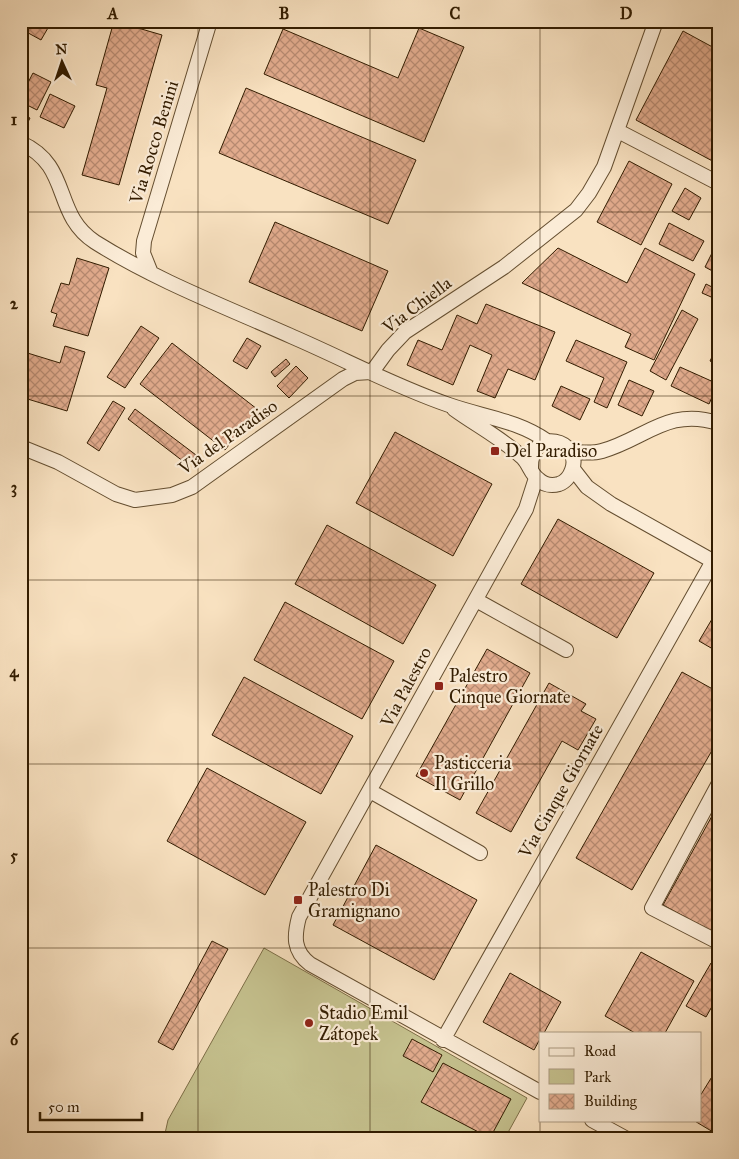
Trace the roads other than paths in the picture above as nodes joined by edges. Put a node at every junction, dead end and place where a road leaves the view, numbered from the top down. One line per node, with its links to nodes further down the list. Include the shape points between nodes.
1 (210, 21): 6 (street, Via Rocco Benini, via 144,241 143,253)
2 (656, 21): 3 (street, Via Chiella)
3 (618, 131): 5 (street); 7 (street, Via Chiella, via 604,167 576,210 504,267 405,332)
4 (21, 143): 6 (street, via 42,155 50,164 73,223 94,241)
5 (718, 183)
6 (151, 273): 7 (street)
7 (372, 372): 8 (street); 11 (street, Via del Paradiso, via 355,373 342,379 192,487 172,495 135,500 116,494)
8 (449, 405): 10 (street, via 509,421); 14 (street, via 517,453)
9 (718, 423): 12 (street, via 694,418 669,421 601,451)
10 (547, 441): 12 (street, via 561,443); 14 (street, via 533,452)
11 (21, 446)
12 (571, 452): 13 (street)
13 (573, 469): 15 (street, via 562,482); 17 (street, via 587,487 611,504)
14 (534, 473): 15 (street); 16 (street, Via Palestro)
15 (550, 485): 16 (street, Via Palestro)
16 (526, 508): 18 (street, Via Palestro)
17 (715, 563): 24 (street, Via Cinque Giornate)
18 (476, 600): 19 (street); 21 (street, Via Palestro)
19 (566, 650)
20 (718, 785): 23 (street, via 652,908)
21 (370, 792): 22 (street); 24 (street, Via Palestro, via 299,917 295,942 300,954 310,964)
22 (480, 853)
23 (718, 942)
24 (443, 1040): 25 (street)
25 (539, 1091)
26 (596, 1122): 27 (street)
27 (624, 1138)

